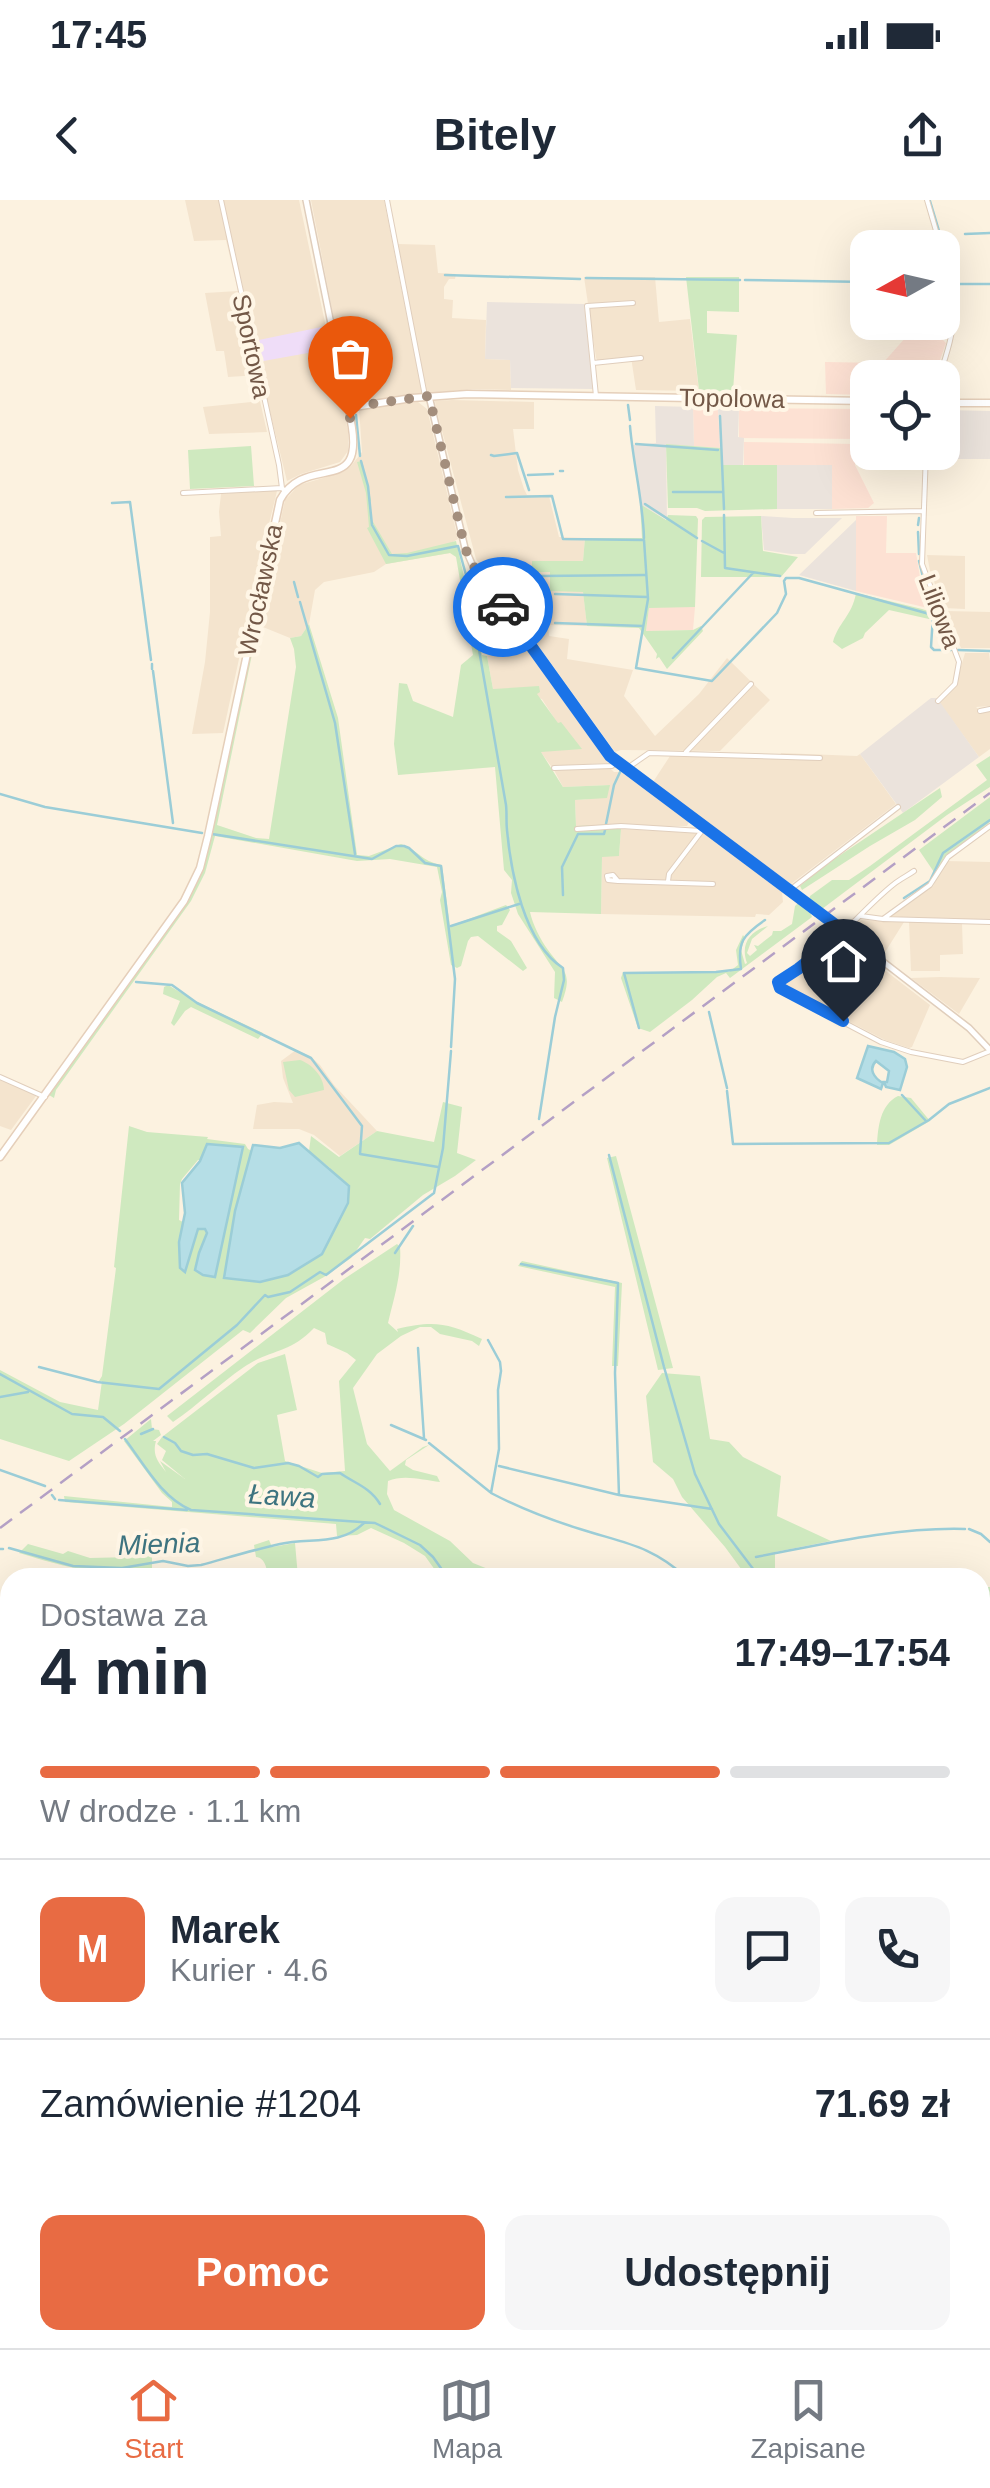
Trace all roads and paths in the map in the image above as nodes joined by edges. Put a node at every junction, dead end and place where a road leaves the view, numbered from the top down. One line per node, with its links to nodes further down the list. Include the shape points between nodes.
1 (221, 200): 16 (street, Sportowa)
2 (306, 200): 14 (street)
3 (387, 200): 9 (street)
4 (927, 200): 5 (street)
5 (936, 230)
6 (633, 302): 8 (street, via 587,306)
7 (641, 358): 8 (street)
8 (593, 363): 10 (street)
9 (427, 396): 10 (main road); 14 (main road); 26 (street, via 472,564)
10 (596, 396): 11 (main road, Topolowa)
11 (850, 401)
12 (960, 403): 13 (main road)
13 (990, 403)
14 (348, 408): 16 (main road, Wrocławska, via 350,460)
15 (925, 470): 18 (street, Liliowa)
16 (284, 489): 17 (street); 44 (main road, Wrocławska, via 200,868 184,901)
17 (182, 494)
18 (923, 512): 19 (street); 21 (street, Liliowa, via 922,564 959,662 954,684)
19 (816, 513)
20 (752, 684): 24 (street)
21 (938, 701)
22 (990, 709): 23 (street)
23 (980, 710)
24 (685, 754): 25 (street); 28 (street, via 649,753)
25 (820, 758)
26 (617, 762): 27 (street); 28 (street)
27 (554, 768)
28 (626, 769): 32 (street)
29 (898, 806): 37 (street)
30 (990, 826): 39 (street, via 948,857 930,886)
31 (577, 829): 32 (street)
32 (703, 829): 35 (street); 37 (street)
33 (914, 871): 38 (street)
34 (618, 881): 35 (street)
35 (668, 881): 36 (street)
36 (713, 884)
37 (790, 890): 41 (street)
38 (861, 916): 39 (street); 41 (street)
39 (883, 919): 40 (street)
40 (990, 922)
41 (845, 932): 42 (street); 42 (street, via 778,982 780,988 911,1052 964,1062)
42 (990, 1051)
43 (0, 1077): 44 (street)
44 (45, 1097): 45 (main road, Wrocławska)
45 (0, 1156)

